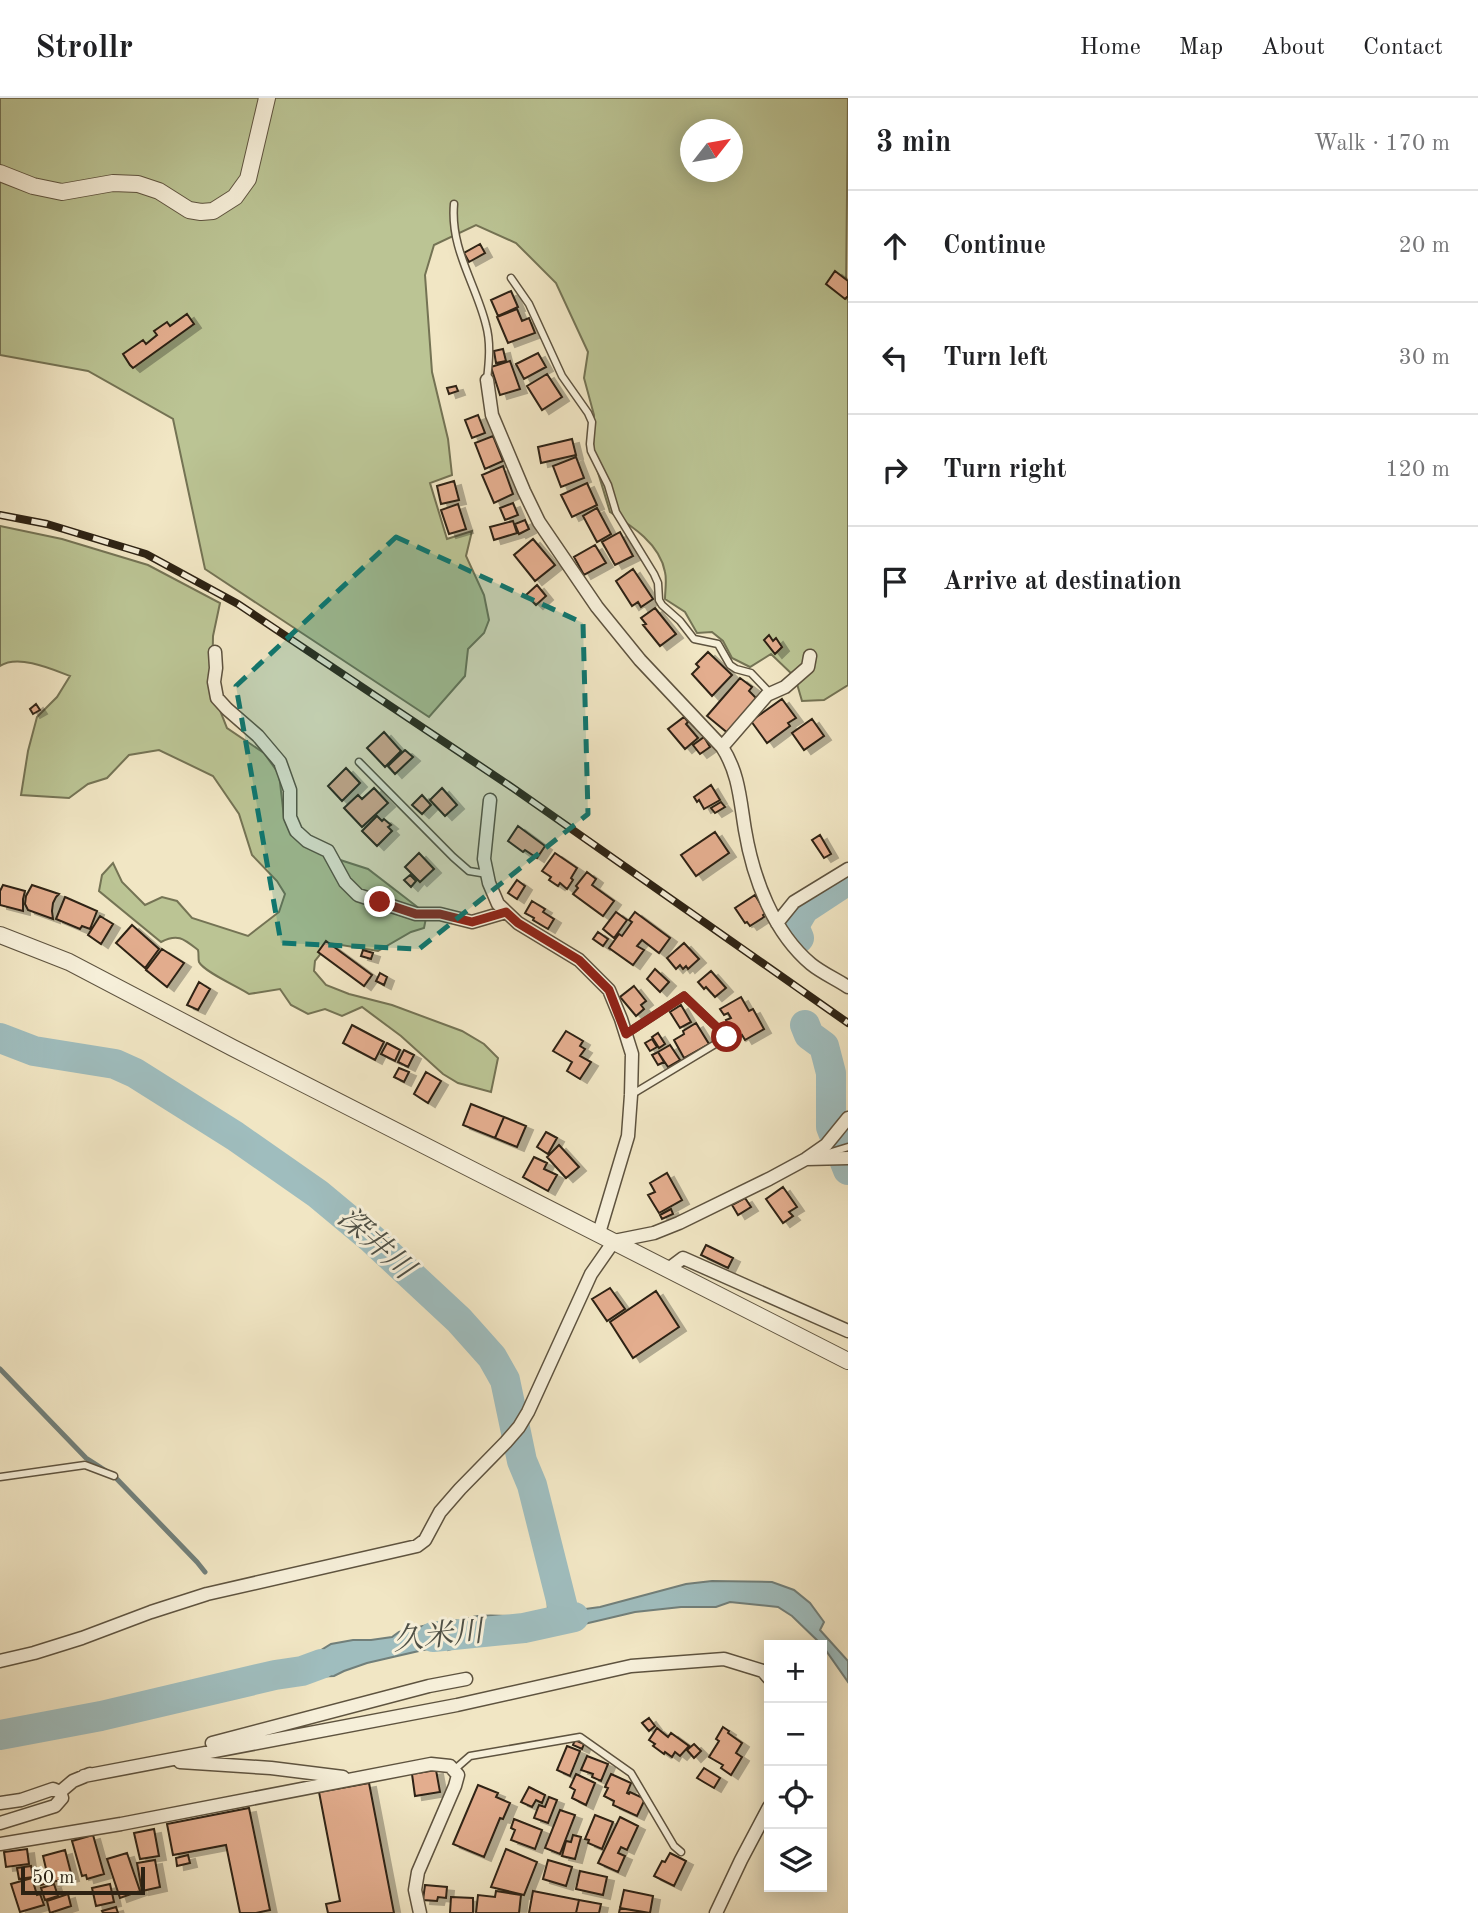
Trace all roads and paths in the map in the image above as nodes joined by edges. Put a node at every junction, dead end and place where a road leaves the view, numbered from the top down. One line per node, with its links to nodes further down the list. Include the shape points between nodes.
1 (267, 98): 2 (street, via 248,179 235,197 213,211 190,210 138,184 113,183 62,192)
2 (0, 173)
3 (454, 204): 5 (lane, via 460,257 486,325)
4 (511, 278): 8 (lane, via 562,376 589,414 591,451 616,512 654,574 662,605 694,639 718,644 730,665 751,673)
5 (487, 380): 9 (street, via 492,415 539,522 640,660)
6 (215, 652): 14 (street, via 217,698 279,762 290,790 290,817 296,831 328,851 358,895 416,914 472,922)
7 (810, 656): 8 (street, via 808,667 798,677)
8 (770, 693): 9 (street)
9 (722, 747): 15 (street, via 738,784 760,885)
10 (359, 762): 13 (lane, via 453,857 470,870)
11 (490, 800): 13 (street, via 484,859)
12 (848, 869): 15 (street, via 794,902)
13 (487, 874): 14 (street, via 498,904)
14 (506, 912): 18 (street, via 579,960 609,990)
15 (777, 923): 17 (street, via 792,946 813,965)
16 (0, 935): 24 (street, via 69,962)
17 (848, 987)
18 (626, 1034): 19 (street, via 632,1054); 19 (lane, via 684,996 727,1037)
19 (631, 1096): 24 (street, via 628,1136)
20 (848, 1118): 23 (street, via 826,1145)
21 (848, 1147): 23 (lane)
22 (848, 1158): 23 (street)
23 (806, 1159): 25 (street, via 679,1223)
24 (598, 1233): 25 (street)
25 (614, 1241): 26 (street); 31 (street, via 591,1274 519,1427 440,1512 417,1546 207,1594 34,1654)
26 (667, 1270): 27 (street, via 683,1258); 28 (street)
27 (848, 1331)
28 (848, 1361)
29 (114, 1476): 30 (lane, via 85,1465)
30 (0, 1477)
31 (0, 1661)
32 (764, 1673): 34 (street, via 724,1659 631,1666 457,1705)
33 (466, 1679): 36 (street)
34 (162, 1761): 36 (street); 37 (street)
35 (454, 1770): 37 (street, via 431,1764); 43 (lane, via 470,1756 580,1737 631,1773); 44 (street, via 458,1775 455,1786 418,1872 415,1890)
36 (84, 1776): 38 (street)
37 (363, 1777): 42 (street)
38 (60, 1792): 39 (street, via 52,1789); 41 (street, via 62,1798 55,1807)
39 (0, 1803)
40 (764, 1816): 45 (street)
41 (0, 1823)
42 (0, 1844)
43 (681, 1852)
44 (420, 1913)
45 (716, 1913)

